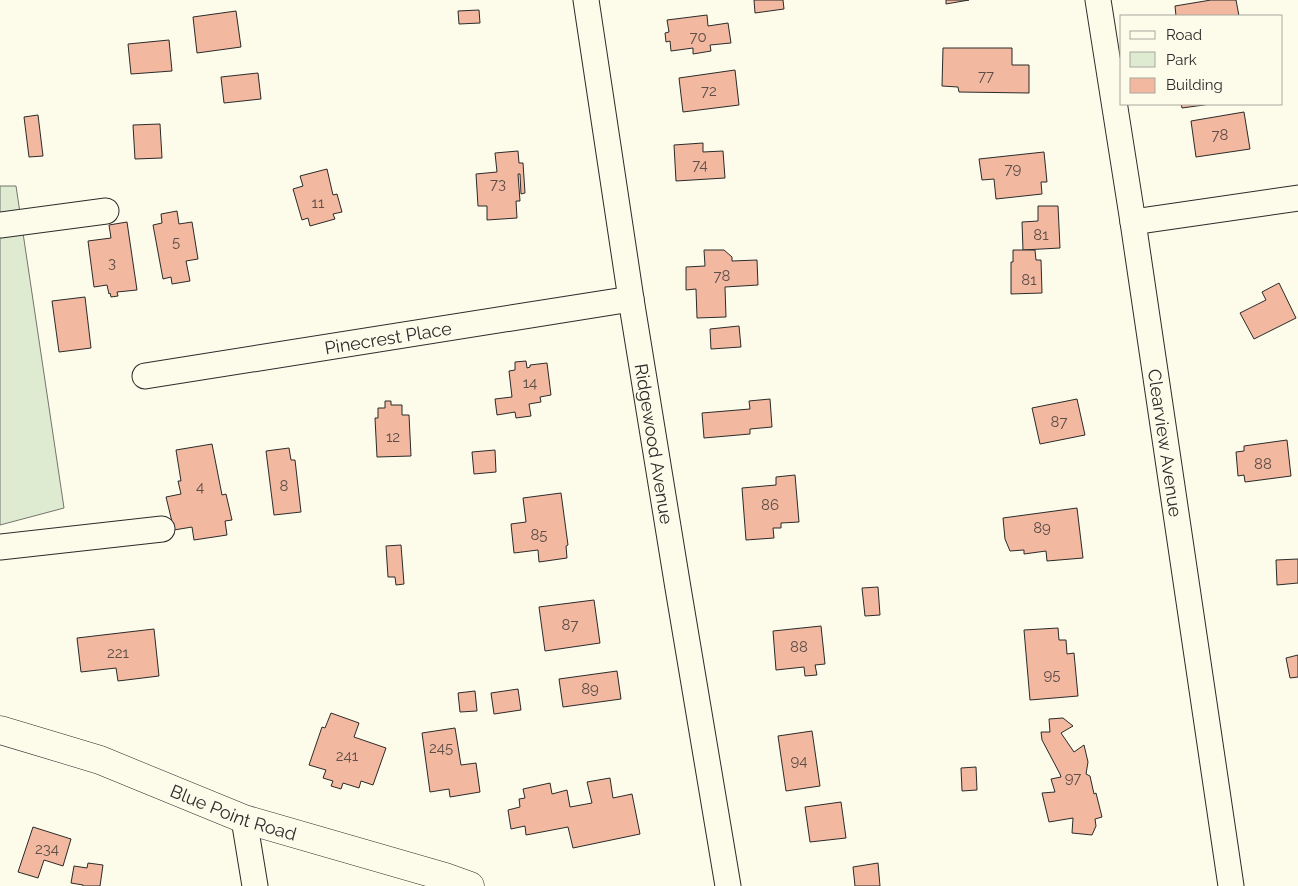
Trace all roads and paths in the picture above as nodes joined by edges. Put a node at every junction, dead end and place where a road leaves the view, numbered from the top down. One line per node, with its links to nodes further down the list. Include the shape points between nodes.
1 (586, 0): 7 (street, Ridgewood Avenue)
2 (1098, 0): 5 (street, Clearview Avenue)
3 (1298, 198): 5 (street)
4 (106, 211): 6 (street)
5 (1133, 222): 16 (street, Clearview Avenue)
6 (0, 225)
7 (631, 299): 8 (street, Pinecrest Place); 15 (street, Ridgewood Avenue)
8 (145, 376)
9 (162, 529): 10 (street)
10 (0, 547)
11 (0, 730): 12 (street, Blue Point Road, via 100,760)
12 (244, 819): 13 (street); 14 (street, Blue Point Road)
13 (255, 886)
14 (470, 886)
15 (728, 886)
16 (1231, 886)

